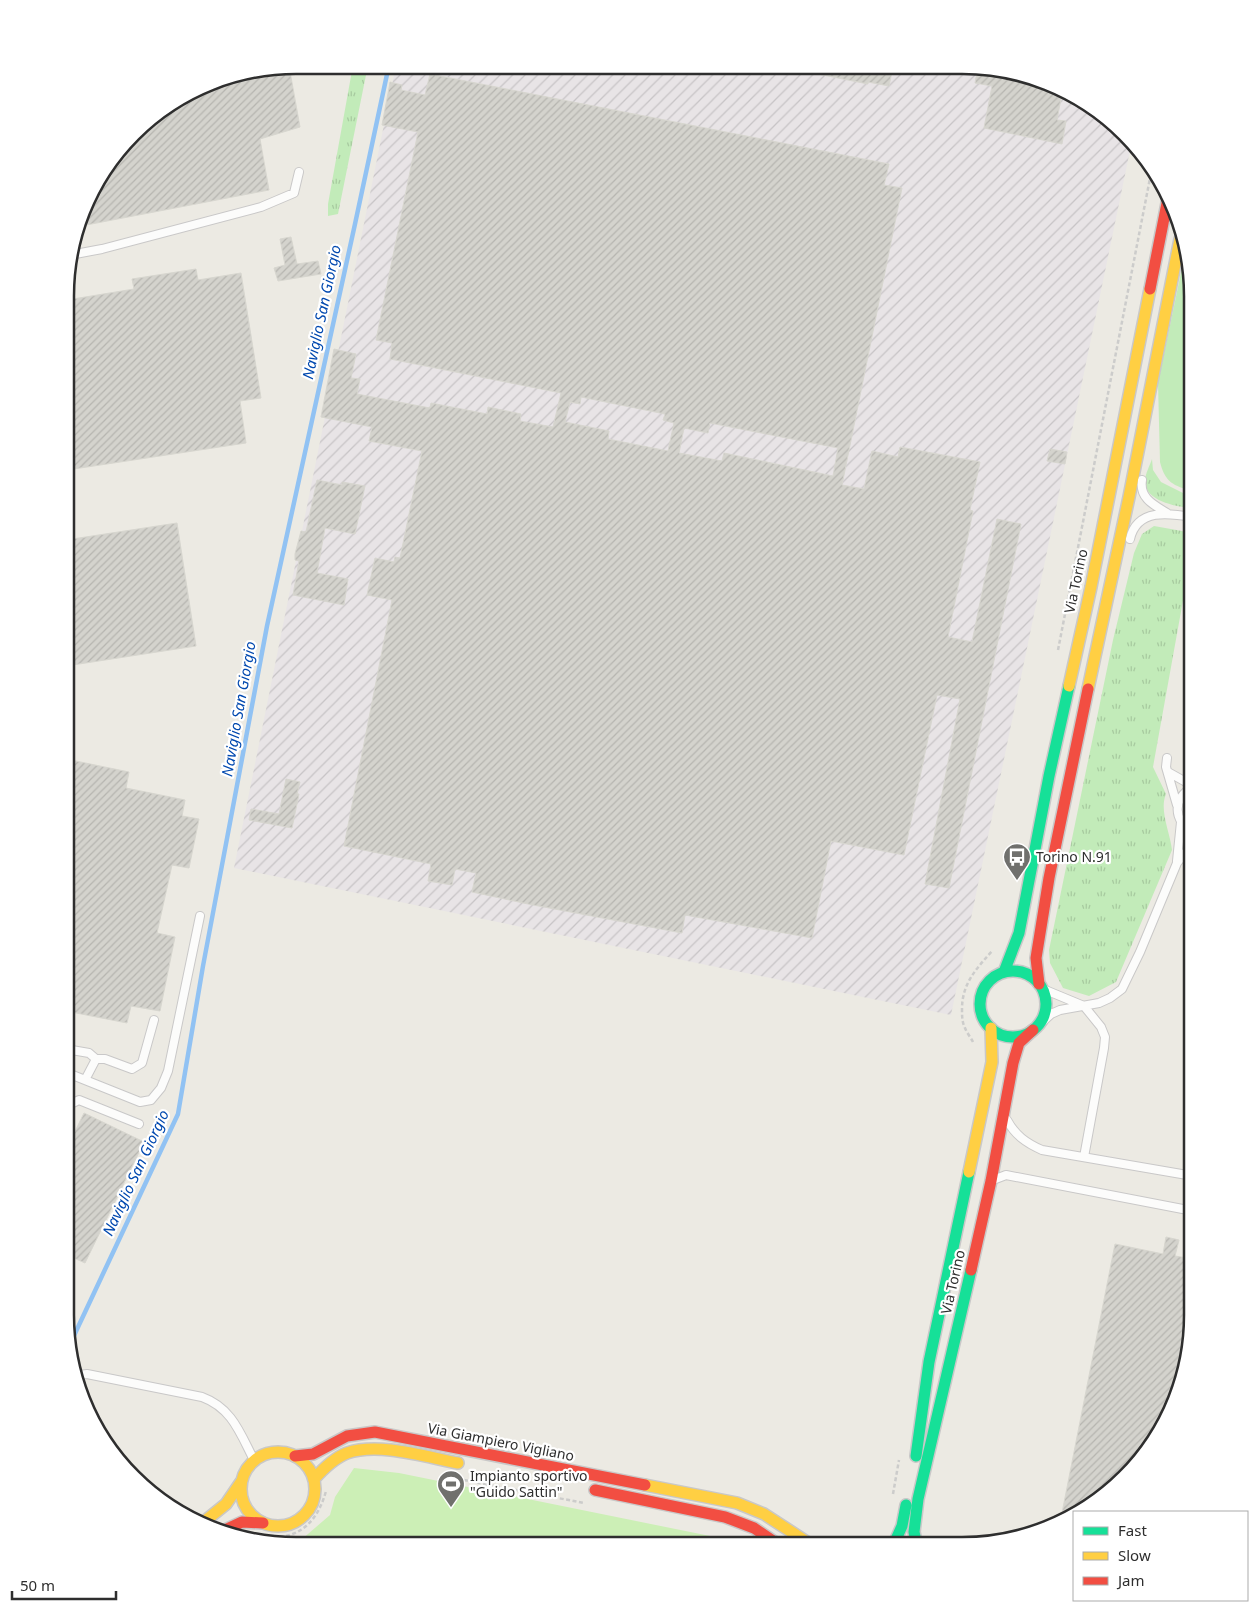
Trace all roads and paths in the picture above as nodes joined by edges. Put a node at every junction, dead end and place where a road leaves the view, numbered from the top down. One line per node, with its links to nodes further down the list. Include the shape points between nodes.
1 (299, 172): 4 (lane, via 294,193 261,207)
2 (1165, 207): 23 (main road, Via Torino, via 1019,933)
3 (1179, 246): 5 (main road)
4 (78, 254)
5 (1148, 396): 6 (lane); 12 (main road)
6 (1148, 451)
7 (1143, 475): 8 (lane, via 1141,488 1145,497)
8 (1168, 513): 9 (lane); 10 (lane, via 1140,521 1132,531)
9 (1184, 516)
10 (1129, 546)
11 (1121, 575): 12 (lane)
12 (1108, 600): 24 (main road, via 1049,878 1036,958)
13 (1167, 758): 14 (lane)
14 (1168, 772): 15 (lane); 17 (lane)
15 (1184, 782)
16 (1184, 794): 17 (lane)
17 (1177, 806): 18 (lane)
18 (1181, 822): 19 (lane); 21 (lane)
19 (1184, 826)
20 (1184, 854): 21 (lane)
21 (1177, 863): 25 (lane, via 1122,988 1110,998)
22 (200, 916): 32 (lane, via 168,1071 161,1088 151,1100 140,1102)
23 (1004, 972): 24 (main road, via 1023,972); 27 (main road, via 992,978 982,995 981,1011)
24 (1041, 987): 25 (lane); 28 (main road, via 1046,999 1045,1011)
25 (1084, 1006): 28 (lane, via 1051,1014); 36 (lane, via 1105,1037)
26 (154, 1020): 30 (lane, via 142,1063 132,1069)
27 (991, 1028): 28 (main road, via 1011,1037); 56 (main road, Via Torino, via 990,1071 930,1362 902,1526)
28 (1035, 1028): 34 (main road, Via Torino, via 1019,1043)
29 (74, 1050): 30 (lane, via 89,1053)
30 (96, 1059): 32 (lane)
31 (74, 1075): 32 (lane)
32 (85, 1080)
33 (74, 1102): 35 (lane, via 79,1100)
34 (1004, 1114): 36 (lane, via 1014,1132 1030,1145); 38 (main road, Via Torino)
35 (139, 1124)
36 (1084, 1157): 37 (lane)
37 (1184, 1175)
38 (991, 1181): 39 (lane, via 1006,1175); 57 (main road, Via Torino, via 918,1499)
39 (1184, 1209)
40 (82, 1375): 42 (lane, via 213,1401 231,1418)
41 (295, 1456): 42 (main road, via 277,1451); 45 (main road, via 309,1468); 55 (main road, Via Giampiero Vigliano, via 315,1454 346,1436 374,1432 737,1503 764,1514)
42 (254, 1460): 46 (main road)
43 (468, 1465): 45 (main road, Via Giampiero Vigliano, via 357,1450 336,1458)
44 (456, 1478): 49 (path)
45 (314, 1479): 51 (main road, via 312,1502 302,1517 286,1525)
46 (241, 1482): 50 (main road, via 230,1502); 51 (main road, via 245,1506)
47 (579, 1487): 54 (main road, via 725,1517 754,1528)
48 (327, 1488): 53 (path, via 320,1510 308,1525 289,1536)
49 (591, 1504)
50 (208, 1519)
51 (263, 1523): 52 (main road, via 242,1522)
52 (231, 1527)
53 (274, 1536)
54 (767, 1537)
55 (799, 1537)
56 (897, 1537)
57 (915, 1537)

